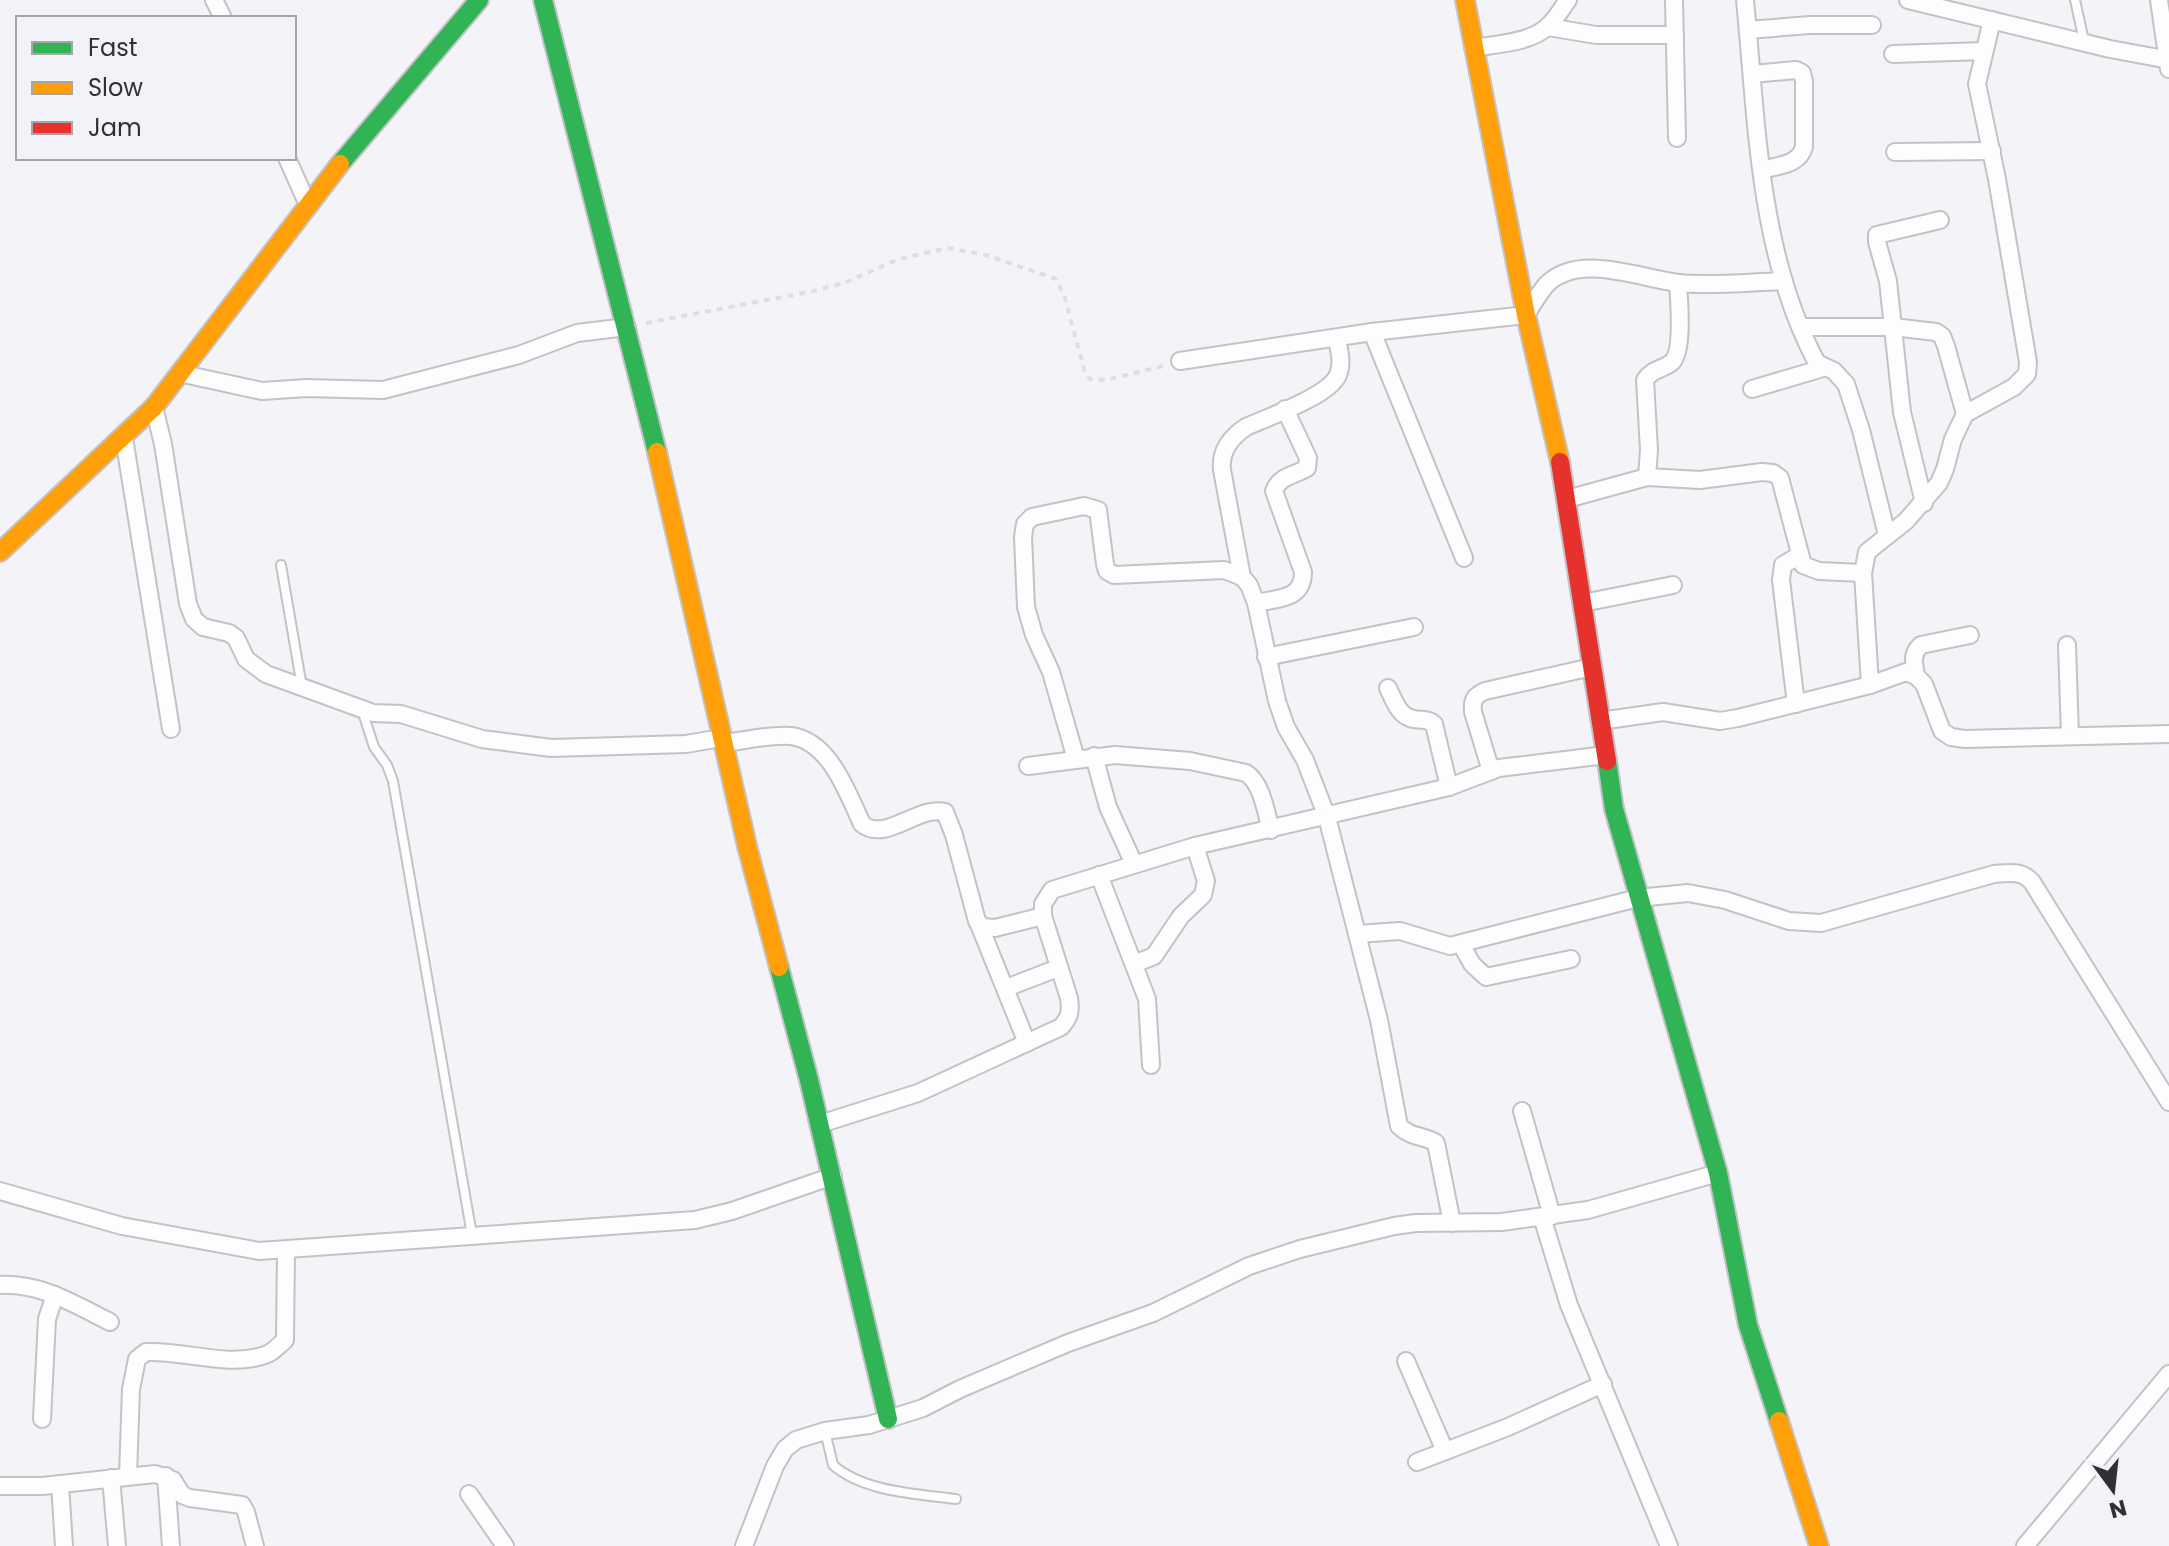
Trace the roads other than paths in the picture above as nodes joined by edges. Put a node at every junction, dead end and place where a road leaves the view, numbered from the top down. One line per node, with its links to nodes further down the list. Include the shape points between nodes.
1 (479, 0): 26 (street)
2 (543, 0): 31 (street)
3 (1465, 0): 16 (street)
4 (1568, 0): 12 (street)
5 (1674, 0): 14 (street)
6 (1745, 0): 13 (street)
7 (1908, 0): 10 (street)
8 (2075, 0): 15 (lane)
9 (2159, 0): 19 (street)
10 (1992, 20): 15 (street); 17 (street)
11 (1872, 25): 13 (street)
12 (1548, 27): 14 (street, via 1596,35); 16 (street, via 1530,37)
13 (1748, 30): 20 (street)
14 (1675, 35): 21 (street)
15 (2085, 42): 19 (street)
16 (1473, 48): 30 (street)
17 (1984, 51): 18 (street); 22 (street, via 1977,84)
18 (1893, 54)
19 (2168, 63)
20 (1752, 74): 25 (street); 25 (street, via 1796,70 1804,81 1802,155)
21 (1677, 138)
22 (1992, 151): 23 (street); 42 (street, via 2027,374)
23 (1895, 152)
24 (288, 160): 26 (street)
25 (1762, 170): 28 (street)
26 (308, 205): 38 (street)
27 (1940, 220): 33 (street, via 1877,235)
28 (1784, 281): 29 (street); 32 (street)
29 (1678, 283): 30 (street, via 1618,270 1576,272 1546,285); 44 (street, via 1677,353 1669,365 1650,372 1645,380)
30 (1526, 315): 34 (street); 45 (street)
31 (627, 327): 38 (street, via 577,333 519,355 383,390 262,391); 72 (street)
32 (1801, 327): 33 (street); 37 (street)
33 (1893, 327): 42 (street, via 1942,336); 46 (street, via 1902,412)
34 (1372, 332): 35 (street); 50 (street)
35 (1337, 338): 36 (street); 41 (street, via 1341,362 1333,383)
36 (1180, 361)
37 (1823, 368): 39 (street); 47 (street, via 1846,384)
38 (179, 373): 40 (street)
39 (1752, 389)
40 (154, 407): 43 (street); 64 (street, via 194,619 236,638 246,659 266,674)
41 (1285, 409): 53 (street, via 1238,433 1221,461); 55 (street, via 1308,458 1307,468 1277,482 1274,491 1303,581 1295,594)
42 (1965, 414): 46 (street, via 1945,469)
43 (124, 438): 48 (street); 69 (street)
44 (1647, 477): 45 (street); 49 (street, via 1700,480 1773,473 1780,478)
45 (1567, 499): 56 (street)
46 (1924, 503): 47 (street)
47 (1887, 535): 52 (street, via 1867,552)
48 (0, 552)
49 (1800, 555): 52 (street, via 1809,569); 66 (street, via 1783,565 1781,580)
50 (1464, 558)
51 (281, 565): 64 (lane)
52 (1863, 573): 63 (street)
53 (1242, 577): 55 (street); 75 (street, via 1224,570 1114,575 1107,571 1098,510 1092,506 1032,517 1025,524 1026,607)
54 (1673, 585): 56 (street)
55 (1256, 603): 60 (street)
56 (1583, 603): 61 (street)
57 (1414, 627): 60 (street)
58 (1970, 635): 62 (street, via 1921,645 1913,658)
59 (2067, 645): 71 (street)
60 (1266, 657): 79 (street, via 1286,727)
61 (1592, 667): 68 (street); 77 (street, via 1475,695 1473,712)
62 (1916, 676): 63 (street, via 1906,672); 71 (street, via 1929,694 1938,725 1951,737)
63 (1870, 685): 66 (street)
64 (302, 688): 67 (street)
65 (1388, 688): 78 (street, via 1403,715 1434,724)
66 (1796, 704): 68 (street, via 1720,721 1663,712)
67 (362, 709): 72 (street, via 529,746); 103 (lane, via 374,747 393,781)
68 (1600, 721): 73 (street)
69 (171, 729)
70 (2169, 734): 71 (street)
71 (2070, 736)
72 (722, 740): 86 (street, via 792,736 811,743 829,762 869,829 931,811 945,812); 97 (street)
73 (1606, 755): 77 (street); 84 (street)
74 (1094, 756): 75 (street); 80 (street, via 1190,761 1246,773 1258,788); 82 (street, via 1108,807)
75 (1076, 759): 76 (street)
76 (1028, 766)
77 (1491, 771): 78 (street)
78 (1449, 787): 79 (street)
79 (1327, 817): 80 (street); 87 (street)
80 (1271, 830): 81 (street)
81 (1195, 846): 82 (street); 90 (street, via 1206,881 1203,895 1181,916 1154,956)
82 (1134, 864): 83 (street)
83 (1099, 875): 85 (street, via 1052,890); 90 (street)
84 (1638, 898): 88 (street); 95 (street, via 1713,896 1809,924 1994,874 2025,875); 98 (street)
85 (1043, 916): 86 (street, via 989,929); 91 (street)
86 (977, 921): 92 (street)
87 (1357, 934): 88 (street, via 1400,931 1441,945); 102 (street, via 1399,1126 1406,1134 1436,1143)
88 (1461, 944): 89 (street, via 1486,977)
89 (1571, 959)
90 (1134, 964): 94 (street, via 1149,1006)
91 (1058, 968): 92 (street); 93 (street, via 1069,998 1068,1019)
92 (1006, 988): 93 (street)
93 (1027, 1043): 97 (street, via 900,1100)
94 (1151, 1065)
95 (2169, 1102)
96 (1522, 1111): 101 (street)
97 (820, 1124): 99 (street)
98 (1718, 1173): 101 (street, via 1644,1196); 129 (street, via 1748,1325)
99 (833, 1176): 103 (street, via 695,1220); 112 (street)
100 (0, 1191): 104 (street, via 122,1226 259,1251)
101 (1547, 1216): 102 (street); 110 (street, via 1569,1305)
102 (1452, 1223): 112 (street, via 1394,1226 1274,1257 1153,1313)
103 (472, 1235): 104 (street)
104 (286, 1251): 117 (street, via 285,1340 266,1355 216,1359 160,1351 137,1359)
105 (0, 1285): 106 (street, via 19,1284)
106 (55, 1295): 107 (street); 111 (street, via 45,1333)
107 (110, 1322)
108 (1406, 1361): 114 (street)
109 (2169, 1374): 130 (street)
110 (1603, 1384): 114 (street); 128 (street)
111 (42, 1419)
112 (888, 1419): 113 (street)
113 (825, 1431): 121 (lane, via 833,1465 850,1477); 127 (street, via 785,1449)
114 (1445, 1451): 115 (street)
115 (1417, 1462)
116 (166, 1476): 117 (street); 124 (street); 125 (street, via 182,1495 242,1505)
117 (119, 1477): 118 (street); 123 (street)
118 (60, 1484): 119 (street); 122 (street)
119 (0, 1486)
120 (469, 1494): 126 (street)
121 (956, 1499)
122 (64, 1546)
123 (117, 1546)
124 (171, 1546)
125 (255, 1546)
126 (505, 1546)
127 (744, 1546)
128 (1669, 1546)
129 (1819, 1546)
130 (2025, 1546)

